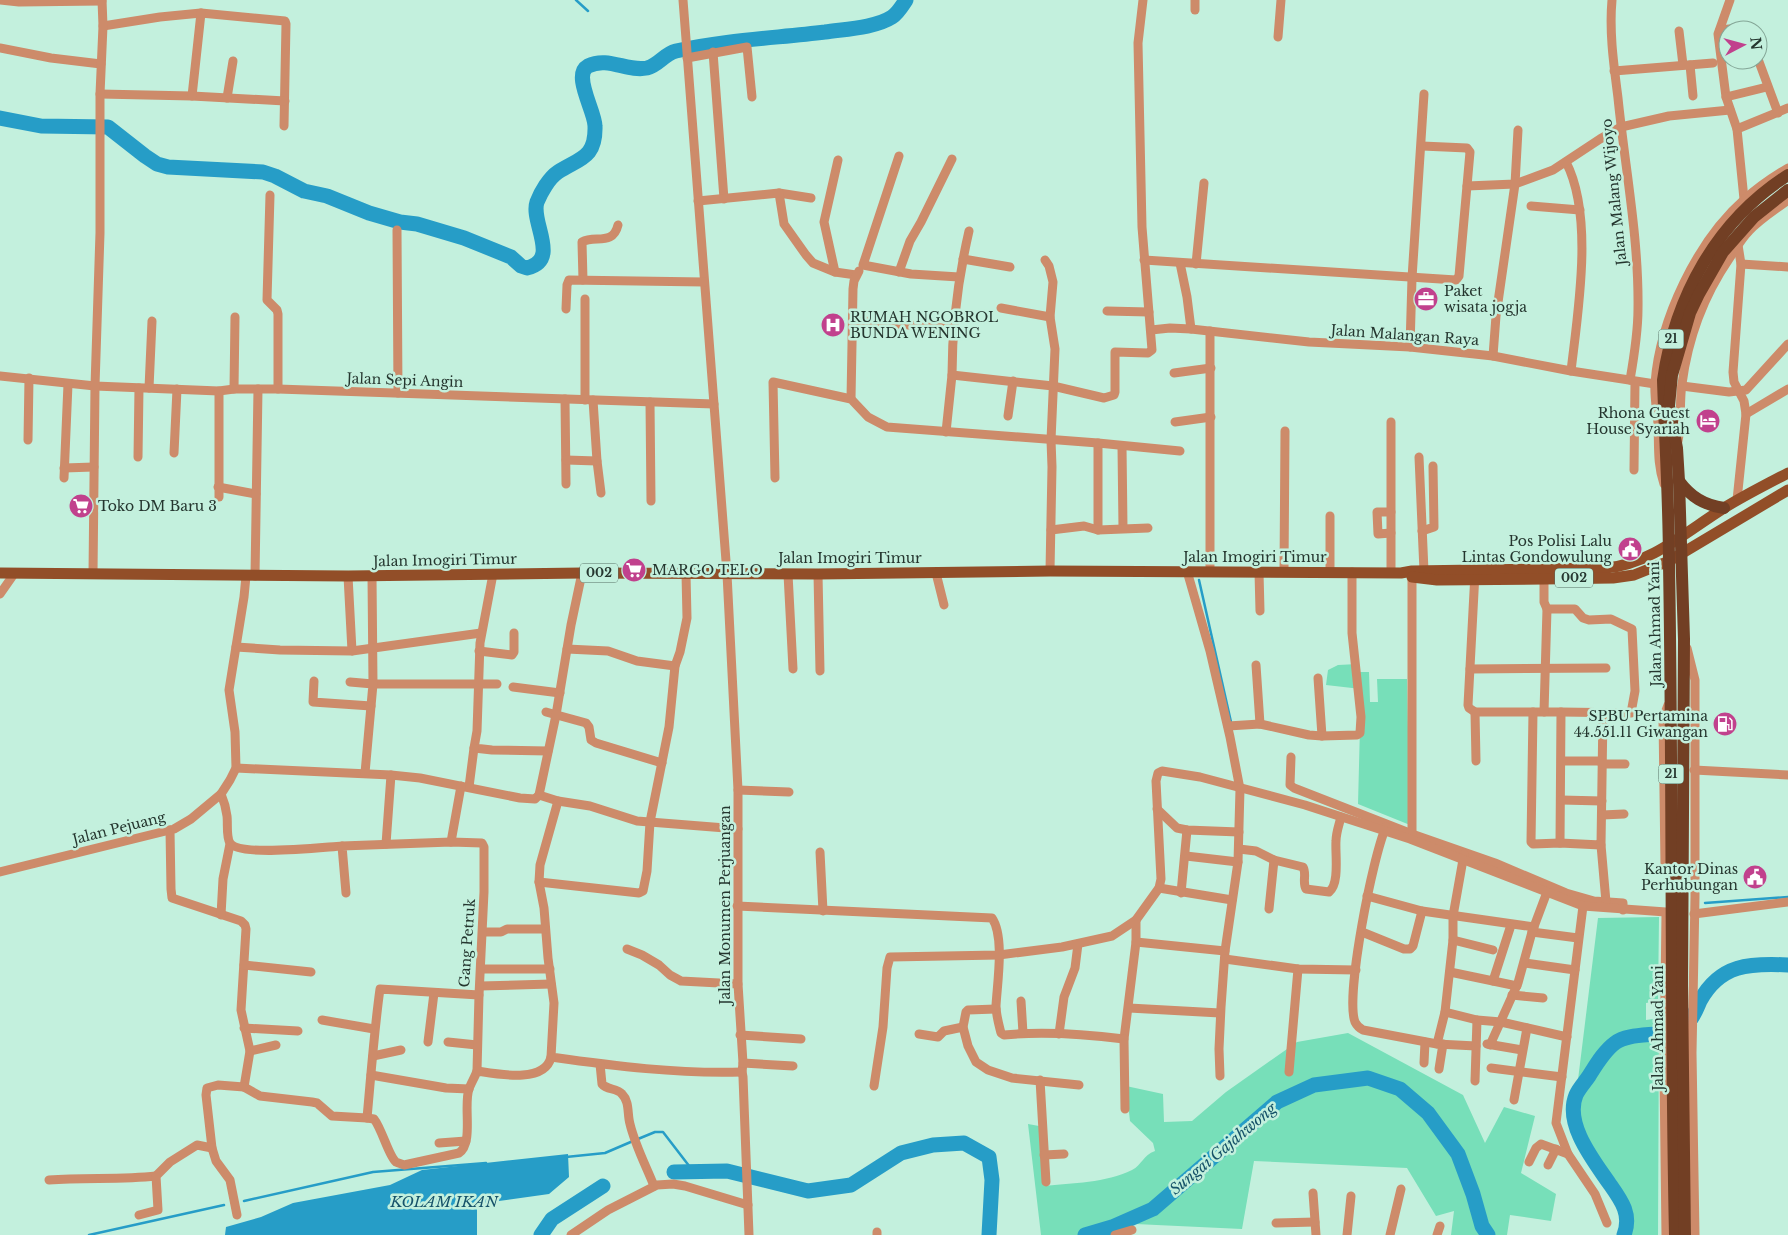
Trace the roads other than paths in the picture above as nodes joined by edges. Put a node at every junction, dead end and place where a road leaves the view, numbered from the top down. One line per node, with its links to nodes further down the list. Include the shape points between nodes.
1 (0, 0): 9 (street)
2 (102, 0): 9 (street); 13 (street)
3 (682, 0): 18 (street, Jalan Monumen Perjuangan)
4 (1143, 0): 68 (street, via 1138,44)
5 (1195, 0): 10 (street)
6 (1281, 0): 15 (street)
7 (1612, 0): 25 (street, Jalan Malang Wijoyo)
8 (1730, 0): 12 (street)
9 (47, 1)
10 (1195, 10)
11 (201, 14): 13 (street); 29 (street); 34 (street, via 285,21)
12 (1723, 20)
13 (103, 26): 21 (street)
14 (1679, 31): 22 (street)
15 (1278, 38)
16 (0, 48): 21 (street)
17 (711, 52): 18 (street); 31 (street, via 746,47); 56 (street)
18 (688, 58): 59 (street, Jalan Monumen Perjuangan)
19 (233, 60): 32 (street)
20 (1712, 62): 22 (street)
21 (101, 64): 27 (street)
22 (1687, 65): 25 (street); 30 (street)
23 (1722, 70): 33 (street)
24 (1762, 70): 26 (street)
25 (1614, 72): 39 (street, Jalan Malang Wijoyo)
26 (1767, 87): 33 (street); 37 (street)
27 (100, 94): 29 (street); 108 (street)
28 (1424, 94): 42 (street)
29 (192, 96): 32 (street)
30 (1694, 96)
31 (752, 97)
32 (227, 98): 34 (street)
33 (1726, 98): 36 (street)
34 (285, 102): 38 (street)
35 (1788, 108): 37 (street)
36 (1730, 110): 39 (street, via 1668,116); 40 (street)
37 (1778, 113): 40 (street)
38 (284, 126)
39 (1621, 127): 46 (street); 105 (street, Jalan Malang Wijoyo, via 1636,246 1638,310)
40 (1737, 129): 57 (street)
41 (1518, 130): 50 (street)
42 (1422, 146): 51 (street, via 1469,149); 79 (street)
43 (899, 156): 70 (street)
44 (952, 159): 76 (street, via 910,241)
45 (838, 160): 75 (street, via 824,222)
46 (1566, 162): 50 (street); 61 (street, via 1576,183)
47 (1788, 168): 57 (street)
48 (1788, 175): 154 (highway, Jalan Ahmad Yani / 21, via 1753,202 1728,227 1693,279 1666,354 1663,380)
49 (1204, 183): 71 (street)
50 (1515, 184): 51 (street); 97 (street)
51 (1467, 186): 79 (street, via 1457,280)
52 (1788, 190): 136 (highway, Jalan Ahmad Yani / 21, via 1734,238 1698,294 1672,375 1670,406)
53 (779, 193): 55 (street); 56 (street); 75 (street, via 784,224 813,263)
54 (270, 195): 116 (street, via 267,300 278,314)
55 (811, 198)
56 (724, 199): 59 (street)
57 (1744, 199): 107 (street, via 1718,227 1686,279 1662,346)
58 (1788, 200): 65 (street, via 1748,231)
59 (698, 201): 81 (street, Jalan Monumen Perjuangan)
60 (1531, 206): 61 (street)
61 (1580, 210): 99 (street, via 1579,303)
62 (618, 225): 80 (street, via 609,238 582,242)
63 (397, 230): 119 (street)
64 (969, 231): 66 (street)
65 (1738, 245): 72 (street); 110 (street, via 1704,300 1686,357)
66 (963, 259): 73 (street); 78 (street)
67 (1045, 260): 88 (street, via 1053,282)
68 (1144, 260): 69 (street); 86 (street)
69 (1180, 263): 71 (street); 92 (street)
70 (863, 264): 76 (street); 77 (street)
71 (1196, 264): 79 (street)
72 (1741, 264): 74 (street); 118 (street, via 1733,372 1734,382)
73 (1010, 267)
74 (1788, 267)
75 (835, 272): 77 (street)
76 (899, 272): 78 (street)
77 (856, 275): 89 (street)
78 (959, 277): 91 (street)
79 (1412, 278): 96 (street)
80 (584, 280): 81 (street); 84 (street, via 567,282)
81 (704, 282): 124 (street, Jalan Monumen Perjuangan)
82 (585, 299): 122 (street)
83 (1000, 308): 88 (street)
84 (566, 309)
85 (1107, 311): 86 (street)
86 (1149, 312): 93 (street)
87 (235, 316): 113 (street)
88 (1050, 317): 109 (street, via 1054,340)
89 (853, 320): 91 (street); 121 (street)
90 (152, 321): 111 (street)
91 (953, 329): 101 (street)
92 (1191, 329): 93 (street, Jalan Malangan Raya); 94 (street, Jalan Malangan Raya)
93 (1150, 330): 109 (street, via 1150,352 1116,352 1114,395 1104,398)
94 (1210, 331): 96 (street, Jalan Malangan Raya, via 1309,342); 98 (street)
95 (1788, 344): 118 (street, via 1748,388)
96 (1410, 347): 97 (street, Jalan Malangan Raya)
97 (1493, 356): 99 (street, Jalan Malangan Raya)
98 (1211, 368): 100 (street); 127 (street)
99 (1571, 371): 105 (street, Jalan Malangan Raya)
100 (1174, 373)
101 (952, 375): 104 (street); 131 (street)
102 (0, 376): 103 (street, Jalan Sepi Angin)
103 (29, 378): 106 (street, Jalan Sepi Angin); 132 (street)
104 (1013, 381): 109 (street); 126 (street)
105 (1632, 381): 107 (street, Jalan Malangan Raya); 146 (street, Jalan Malang Wijoyo)
106 (68, 384): 108 (street, Jalan Sepi Angin); 145 (street)
107 (1655, 384): 154 (street, via 1659,466)
108 (95, 386): 111 (street, Jalan Sepi Angin); 144 (street)
109 (1053, 386): 133 (street)
110 (1682, 386): 118 (street); 136 (street)
111 (144, 388): 112 (street, Jalan Sepi Angin); 139 (street)
112 (178, 389): 115 (street, Jalan Sepi Angin); 138 (street)
113 (234, 389): 114 (street, Jalan Sepi Angin); 115 (street, Jalan Sepi Angin)
114 (258, 389): 116 (street, Jalan Sepi Angin); 156 (street)
115 (219, 390): 152 (street)
116 (278, 390): 119 (street, Jalan Sepi Angin)
117 (1788, 390): 125 (street)
118 (1740, 391): 125 (street)
119 (398, 393): 120 (street, Jalan Sepi Angin)
120 (565, 399): 122 (street, Jalan Sepi Angin); 141 (street)
121 (851, 399): 131 (street, via 868,417 887,427); 149 (street, via 772,383)
122 (589, 400): 123 (street, Jalan Sepi Angin); 142 (street)
123 (650, 402): 124 (street, Jalan Sepi Angin); 159 (street)
124 (714, 404): 188 (street, Jalan Monumen Perjuangan)
125 (1746, 414): 158 (street)
126 (1008, 416)
127 (1210, 417): 128 (street); 174 (street)
128 (1175, 422)
129 (1391, 422): 161 (street)
130 (1285, 431): 177 (street)
131 (946, 432): 133 (street)
132 (28, 440)
133 (1050, 440): 134 (street); 165 (street)
134 (1098, 443): 135 (street); 166 (street)
135 (1122, 446): 137 (street); 163 (street)
136 (1677, 448): 150 (highway, Jalan Ahmad Yani / 21)
137 (1180, 451)
138 (174, 453)
139 (138, 457)
140 (1419, 457): 167 (street)
141 (566, 460): 142 (street); 151 (street)
142 (597, 461): 155 (street)
143 (1433, 466): 167 (street, via 1434,527)
144 (94, 467): 145 (street); 185 (street)
145 (64, 468): 148 (street)
146 (1634, 470)
147 (1788, 472): 158 (main road, Jalan Imogiri Timur)
148 (64, 478)
149 (775, 478)
150 (1679, 480): 160 (highway, via 1698,500); 169 (highway, Jalan Ahmad Yani / 21)
151 (566, 484)
152 (218, 487): 156 (street); 157 (street)
153 (1788, 490): 171 (main road, Jalan Imogiri Timur)
154 (1666, 492): 170 (highway, Jalan Ahmad Yani / 21)
155 (601, 493)
156 (256, 494): 193 (street)
157 (219, 498)
158 (1737, 500): 160 (main road, Jalan Imogiri Timur)
159 (651, 501)
160 (1724, 508): 169 (main road, Jalan Imogiri Timur)
161 (1391, 512): 168 (street); 168 (street, via 1376,512 1378,534)
162 (1330, 516): 178 (street)
163 (1123, 528): 164 (street); 166 (street)
164 (1148, 528)
165 (1050, 530): 166 (street, via 1084,526); 173 (street)
166 (1098, 530)
167 (1422, 531): 175 (street)
168 (1391, 533): 182 (street)
169 (1682, 536): 170 (main road, Jalan Imogiri Timur / 002); 171 (highway, Jalan Ahmad Yani / 21)
170 (1669, 544): 172 (highway, Jalan Ahmad Yani / 21); 191 (main road, Jalan Imogiri Timur / 002, via 1620,567)
171 (1682, 554): 172 (main road, Jalan Imogiri Timur / 002); 202 (highway, Jalan Ahmad Yani / 21)
172 (1670, 561): 191 (main road, Jalan Imogiri Timur / 002, via 1621,577); 223 (highway, Jalan Ahmad Yani / 21)
173 (1050, 571): 174 (main road, Jalan Imogiri Timur / 002); 181 (main road, Jalan Imogiri Timur / 002)
174 (1200, 571): 176 (main road, Jalan Imogiri Timur / 002); 233 (street, via 1210,651)
175 (1424, 571): 182 (main road, Jalan Imogiri Timur / 002); 192 (main road, Jalan Imogiri Timur / 002)
176 (1259, 572): 177 (main road, Jalan Imogiri Timur / 002); 199 (street)
177 (1284, 572): 178 (main road, Jalan Imogiri Timur / 002)
178 (1330, 572): 179 (main road, Jalan Imogiri Timur / 002)
179 (1352, 572): 182 (main road, Jalan Imogiri Timur / 002); 234 (street, via 1352,633 1360,733)
180 (582, 573): 186 (main road, Jalan Imogiri Timur / 002); 187 (main road, Jalan Imogiri Timur / 002); 205 (street)
181 (936, 573): 190 (main road, Jalan Imogiri Timur / 002); 197 (street)
182 (1404, 573): 192 (main road, Jalan Imogiri Timur / 002, via 1437,580); 269 (street)
183 (0, 574): 184 (main road, Jalan Imogiri Timur / 002)
184 (14, 574): 185 (main road, Jalan Imogiri Timur / 002); 196 (street)
185 (93, 574): 193 (main road, Jalan Imogiri Timur / 002)
186 (493, 574): 195 (main road, Jalan Imogiri Timur / 002); 200 (street)
187 (686, 574): 188 (main road, Jalan Imogiri Timur / 002); 209 (street, via 687,618)
188 (727, 574): 189 (main road, Jalan Imogiri Timur / 002); 250 (street, Jalan Monumen Perjuangan)
189 (788, 574): 190 (main road, Jalan Imogiri Timur / 002); 211 (street)
190 (818, 574): 214 (street)
191 (1544, 574): 192 (main road, Jalan Imogiri Timur / 002); 198 (street)
192 (1476, 575): 212 (street)
193 (251, 576): 194 (main road, Jalan Imogiri Timur / 002); 203 (street, via 244,597)
194 (348, 576): 195 (main road, Jalan Imogiri Timur / 002); 206 (street)
195 (372, 576): 204 (street)
196 (0, 594)
197 (944, 605)
198 (1547, 610): 213 (street); 230 (street, via 1575,609 1583,618 1611,620 1632,629 1635,691 1632,713)
199 (1260, 611)
200 (482, 633): 204 (street); 207 (street)
201 (514, 633): 207 (street, via 512,655)
202 (1684, 639): 244 (street, via 1695,680); 259 (highway, Jalan Ahmad Yani / 21)
203 (236, 647): 206 (street); 243 (street, via 229,690)
204 (374, 649): 206 (street); 218 (street)
205 (567, 649): 209 (street, via 608,651 637,661); 222 (street)
206 (352, 651)
207 (479, 651): 219 (street)
208 (1256, 665): 232 (street)
209 (675, 666): 241 (street)
210 (1606, 668): 213 (street)
211 (793, 669)
212 (1470, 669): 213 (street); 226 (street, via 1468,704)
213 (1547, 669): 228 (street)
214 (820, 671)
215 (1318, 678): 234 (street)
216 (314, 681): 224 (street, via 313,702)
217 (350, 682): 218 (street)
218 (374, 684): 219 (street); 224 (street)
219 (478, 684): 220 (street); 235 (street)
220 (497, 684)
221 (513, 687): 222 (street)
222 (560, 693): 231 (street)
223 (1671, 695): 259 (highway, Jalan Ahmad Yani / 21); 298 (street, via 1663,718)
224 (371, 706): 245 (street)
225 (546, 712): 231 (street)
226 (1475, 712): 227 (street); 238 (street)
227 (1533, 712): 228 (street); 271 (street, via 1531,842)
228 (1544, 712): 229 (street)
229 (1562, 712): 230 (street); 239 (street)
230 (1603, 713): 240 (street)
231 (556, 715): 236 (street); 241 (street, via 586,723 591,740 596,743)
232 (1260, 724): 233 (street); 234 (street)
233 (1228, 726): 249 (street)
234 (1322, 736)
235 (474, 748): 236 (street); 248 (street)
236 (548, 751): 253 (street)
237 (1291, 757): 254 (street, via 1290,785)
238 (1476, 761)
239 (1562, 762): 240 (street); 255 (street)
240 (1602, 762): 242 (street); 257 (street)
241 (662, 763): 263 (street)
242 (1625, 764)
243 (236, 768): 245 (street); 252 (street, Jalan Pejuang)
244 (1694, 770): 247 (street); 300 (street)
245 (364, 773): 246 (street)
246 (391, 775): 248 (street); 273 (street)
247 (1788, 775)
248 (465, 787): 253 (street, via 533,800); 270 (street)
249 (1240, 789): 254 (street); 258 (street, via 1200,777 1160,772 1156,781); 268 (street)
250 (738, 790): 251 (street); 265 (street, Jalan Monumen Perjuangan)
251 (789, 792)
252 (221, 794): 266 (street, Jalan Pejuang, via 191,819); 272 (street)
253 (539, 795): 256 (street)
254 (1304, 799): 261 (street)
255 (1561, 800): 257 (street); 271 (street)
256 (558, 801): 263 (street); 283 (street)
257 (1602, 801): 262 (street)
258 (1157, 809): 267 (street, via 1174,826); 284 (street, via 1161,866)
259 (1677, 809): 318 (highway, Jalan Ahmad Yani / 21)
260 (1624, 814): 262 (street)
261 (1345, 815): 264 (street); 280 (street, via 1336,838 1338,858 1331,892 1306,889 1303,868)
262 (1602, 815): 274 (street)
263 (650, 822): 265 (street); 283 (street, via 643,891 602,890)
264 (1386, 828): 269 (street); 288 (street)
265 (738, 829): 292 (street, Jalan Monumen Perjuangan)
266 (170, 830): 282 (street, Jalan Pejuang); 299 (street, via 172,898)
267 (1187, 830): 268 (street); 278 (street)
268 (1239, 832): 276 (street)
269 (1411, 836): 279 (street)
270 (452, 842): 273 (street, Gang Petruk); 306 (street, Gang Petruk, via 484,845)
271 (1560, 842): 274 (street)
272 (230, 844): 275 (street, Gang Petruk, via 258,851); 299 (street)
273 (386, 844): 275 (street, Gang Petruk)
274 (1602, 844): 290 (street)
275 (342, 846): 286 (street)
276 (1239, 849): 280 (street, via 1256,851); 281 (street)
277 (820, 852): 296 (street)
278 (1186, 856): 281 (street); 287 (street)
279 (1464, 856): 285 (street); 290 (street, via 1495,863 1566,893); 301 (street)
280 (1274, 860): 295 (street)
281 (1238, 862): 289 (street)
282 (0, 872)
283 (538, 882): 304 (street)
284 (1159, 888): 287 (street); 302 (street)
285 (1547, 892): 293 (street); 305 (street)
286 (346, 893)
287 (1181, 893): 289 (street)
288 (1367, 896): 297 (street); 307 (street)
289 (1232, 900): 315 (street)
290 (1606, 902): 294 (street, via 1622,903)
291 (1788, 902): 300 (street)
292 (737, 906): 296 (street); 328 (street, Jalan Monumen Perjuangan)
293 (1583, 906): 294 (street); 308 (street)
294 (1623, 907): 298 (street)
295 (1269, 909)
296 (823, 911): 314 (street, via 992,918 997,928)
297 (1422, 911): 301 (street); 307 (street, via 1410,949)
298 (1666, 912): 318 (street)
299 (221, 914): 317 (street, via 245,925)
300 (1694, 914): 318 (street)
301 (1453, 916): 303 (street); 309 (street)
302 (1136, 920): 310 (street); 311 (street, via 1112,936)
303 (1511, 925): 305 (street); 326 (street)
304 (545, 929): 306 (street); 320 (street)
305 (1533, 929): 308 (street); 316 (street)
306 (483, 932): 319 (street, Gang Petruk)
307 (1362, 932): 322 (street)
308 (1578, 938): 323 (street)
309 (1453, 940): 313 (street); 325 (street)
310 (1136, 942): 315 (street); 336 (street)
311 (1078, 944): 314 (street); 350 (street, via 1075,968 1064,997)
312 (627, 949): 328 (street, via 659,965 681,981)
313 (1493, 950)
314 (999, 955): 337 (street); 384 (street, via 890,957)
315 (1225, 955): 321 (street); 339 (street)
316 (1525, 963): 323 (street); 329 (street)
317 (244, 965): 324 (street); 344 (street, via 241,1010)
318 (1679, 968): 330 (highway, Jalan Ahmad Yani / 21); 330 (street)
319 (481, 969): 320 (street); 331 (street, Gang Petruk)
320 (550, 969): 327 (street)
321 (1298, 969): 322 (street); 376 (street)
322 (1356, 970): 357 (street, via 1353,1009 1358,1028)
323 (1575, 970): 352 (street)
324 (311, 972)
325 (1450, 972): 326 (street); 338 (street)
326 (1493, 981): 329 (street)
327 (551, 984): 331 (street); 368 (street, via 554,1003)
328 (738, 984): 351 (street, Jalan Monumen Perjuangan)
329 (1517, 986): 333 (street)
330 (1678, 986): 367 (highway, Jalan Ahmad Yani / 21); 367 (street)
331 (479, 990): 332 (street, Gang Petruk); 360 (street)
332 (434, 993): 346 (street, Gang Petruk, via 380,990); 355 (street)
333 (1512, 995): 334 (street); 342 (street)
334 (1543, 998)
335 (1022, 1001): 348 (street)
336 (1129, 1008): 339 (street); 354 (street)
337 (996, 1009): 343 (street, via 966,1010); 348 (street, via 1002,1035)
338 (1445, 1012): 341 (street); 358 (street)
339 (1220, 1013): 380 (street)
340 (322, 1020): 346 (street)
341 (1478, 1020): 342 (street); 361 (street)
342 (1501, 1022): 345 (street); 362 (street)
343 (963, 1027): 349 (street, via 944,1030 938,1037); 382 (street, via 976,1062 1012,1078)
344 (244, 1028): 347 (street); 365 (street)
345 (1527, 1028): 352 (street); 364 (street)
346 (374, 1029): 366 (street, Gang Petruk)
347 (298, 1031)
348 (1022, 1033): 350 (street)
349 (919, 1034)
350 (1059, 1034): 354 (street)
351 (740, 1035): 353 (street); 372 (street, Jalan Monumen Perjuangan)
352 (1566, 1037): 381 (street)
353 (801, 1039)
354 (1124, 1039): 389 (street)
355 (428, 1042)
356 (448, 1042): 360 (street)
357 (1426, 1042): 358 (street); 369 (street)
358 (1440, 1044): 361 (street); 373 (street)
359 (276, 1045): 365 (street)
360 (478, 1045): 375 (street)
361 (1476, 1045): 362 (street); 383 (street)
362 (1490, 1045): 364 (street)
363 (401, 1050): 366 (street)
364 (1522, 1050): 377 (street)
365 (250, 1051): 386 (street)
366 (373, 1056): 379 (street, Gang Petruk)
367 (1681, 1057): 378 (highway, Jalan Ahmad Yani / 21); 424 (highway, Jalan Ahmad Yani / 21); 425 (street)
368 (551, 1058): 370 (street); 375 (street, via 545,1069 534,1074)
369 (1424, 1063)
370 (600, 1064): 372 (street, via 707,1073); 403 (street, via 604,1087 620,1092 627,1101 632,1133)
371 (793, 1066): 372 (street)
372 (742, 1068): 407 (street, Jalan Monumen Perjuangan)
373 (1439, 1068)
374 (1492, 1068): 377 (street)
375 (477, 1071): 387 (street)
376 (1289, 1072)
377 (1518, 1072): 381 (street); 388 (street)
378 (1668, 1072): 422 (street); 423 (highway, Jalan Ahmad Yani / 21)
379 (372, 1075): 387 (street); 390 (street, Gang Petruk)
380 (1220, 1076)
381 (1562, 1078): 396 (street, via 1556,1122)
382 (1040, 1080): 385 (street); 397 (street)
383 (1475, 1081)
384 (874, 1086)
385 (1079, 1086)
386 (244, 1087): 390 (street, via 260,1096 312,1102 332,1116); 393 (street, via 218,1085 207,1088)
387 (469, 1089): 391 (street)
388 (1514, 1100)
389 (1125, 1110)
390 (367, 1118): 391 (street, via 374,1119 393,1158 404,1165 459,1153)
391 (466, 1141): 392 (street)
392 (438, 1143)
393 (212, 1148): 400 (street, via 196,1145 189,1148); 409 (street, via 216,1161 230,1180)
394 (1556, 1149): 396 (street); 398 (street, via 1540,1144); 399 (street)
395 (1064, 1154): 397 (street)
396 (1568, 1154): 412 (street, via 1595,1194)
397 (1044, 1155): 402 (street)
398 (1529, 1162)
399 (1548, 1165)
400 (156, 1176): 401 (street); 408 (street, via 158,1210)
401 (49, 1180)
402 (1046, 1182)
403 (654, 1186): 407 (street, via 684,1186); 415 (street, via 608,1210)
404 (1401, 1190): 420 (street)
405 (1313, 1193): 410 (street)
406 (1351, 1196): 419 (street)
407 (748, 1205): 416 (street, Jalan Monumen Perjuangan)
408 (139, 1215)
409 (237, 1215)
410 (1315, 1222): 411 (street); 418 (street)
411 (1276, 1223)
412 (1607, 1223)
413 (1440, 1226): 421 (street)
414 (1128, 1232): 417 (street)
415 (571, 1235)
416 (749, 1235)
417 (1115, 1235)
418 (1316, 1235)
419 (1347, 1235)
420 (1390, 1235)
421 (1436, 1235)
422 (1666, 1235)
423 (1675, 1235)
424 (1685, 1235)
425 (1695, 1235)

